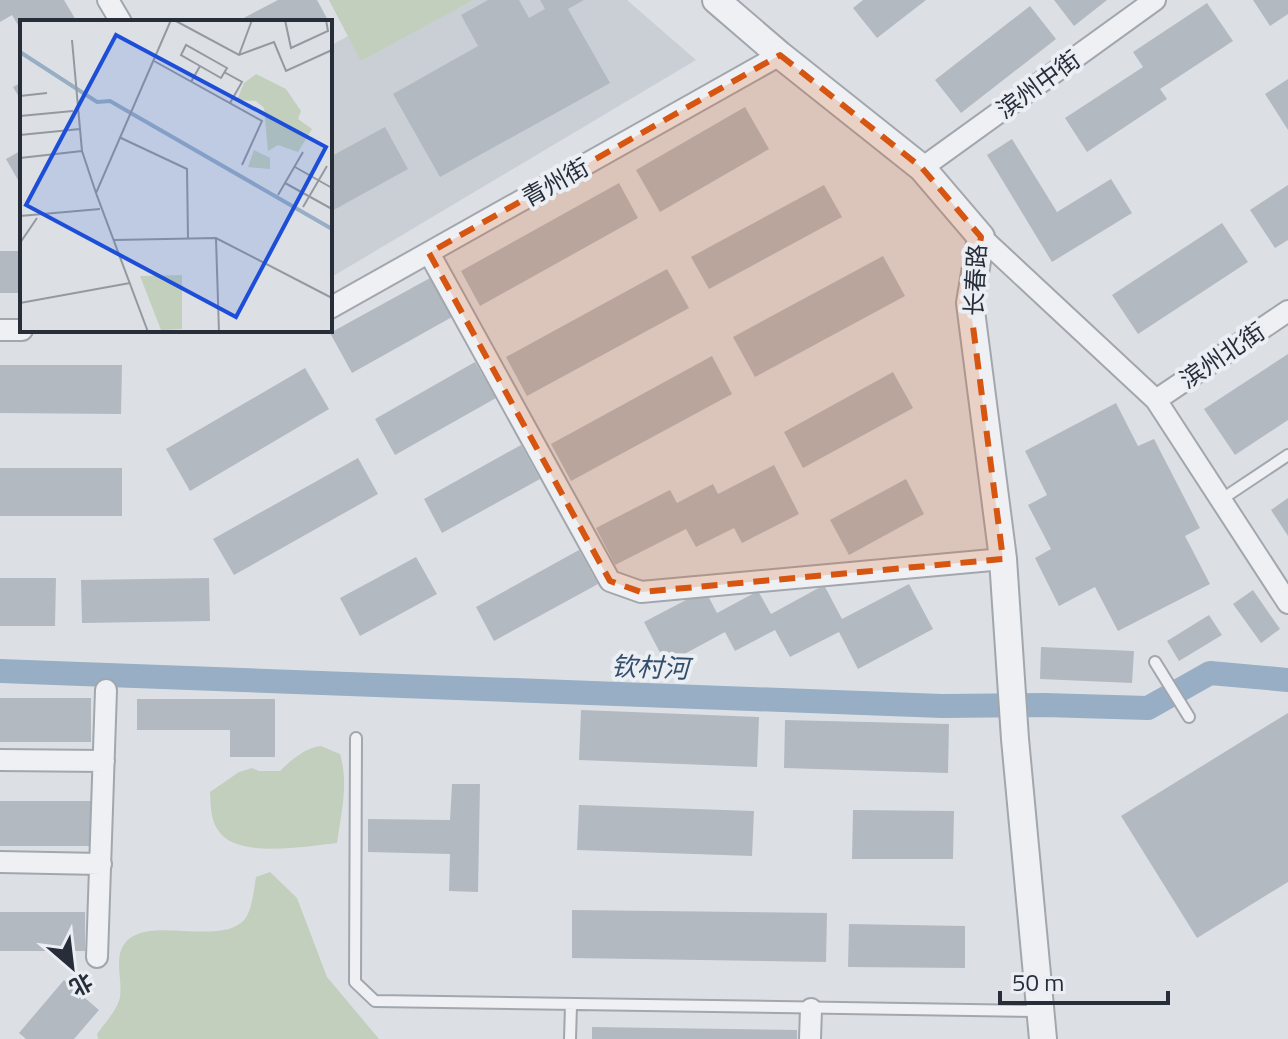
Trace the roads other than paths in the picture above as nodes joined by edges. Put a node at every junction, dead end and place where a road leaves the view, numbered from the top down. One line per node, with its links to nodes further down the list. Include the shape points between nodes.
1 (108, 0): 4 (street)
2 (716, 0): 5 (street, 长春路)
3 (1155, 0): 6 (street, 滨州中街)
4 (120, 20)
5 (780, 55): 6 (street, 长春路); 8 (street, 青州街)
6 (922, 168): 7 (street, 长春路)
7 (981, 237): 11 (street); 14 (street, 长春路, via 970,303)
8 (429, 253): 9 (street, 青州街); 14 (street, via 610,581 641,592)
9 (332, 307)
10 (1288, 311): 11 (street, 滨州北街)
11 (1156, 400): 13 (street)
12 (1288, 455): 13 (lane)
13 (1222, 499): 15 (street)
14 (1003, 559): 27 (street, 长春路)
15 (1288, 603)
16 (1155, 662): 18 (lane)
17 (106, 690): 21 (street)
18 (1189, 717)
19 (356, 738): 25 (lane, via 355,982 375,1001)
20 (0, 760): 21 (street)
21 (104, 761): 23 (street)
22 (0, 862): 23 (street)
23 (101, 864): 24 (street)
24 (97, 957)
25 (571, 1005): 26 (lane); 28 (lane)
26 (811, 1009): 27 (lane); 29 (street)
27 (1040, 1011): 30 (street)
28 (570, 1039)
29 (810, 1039)
30 (1043, 1039)

